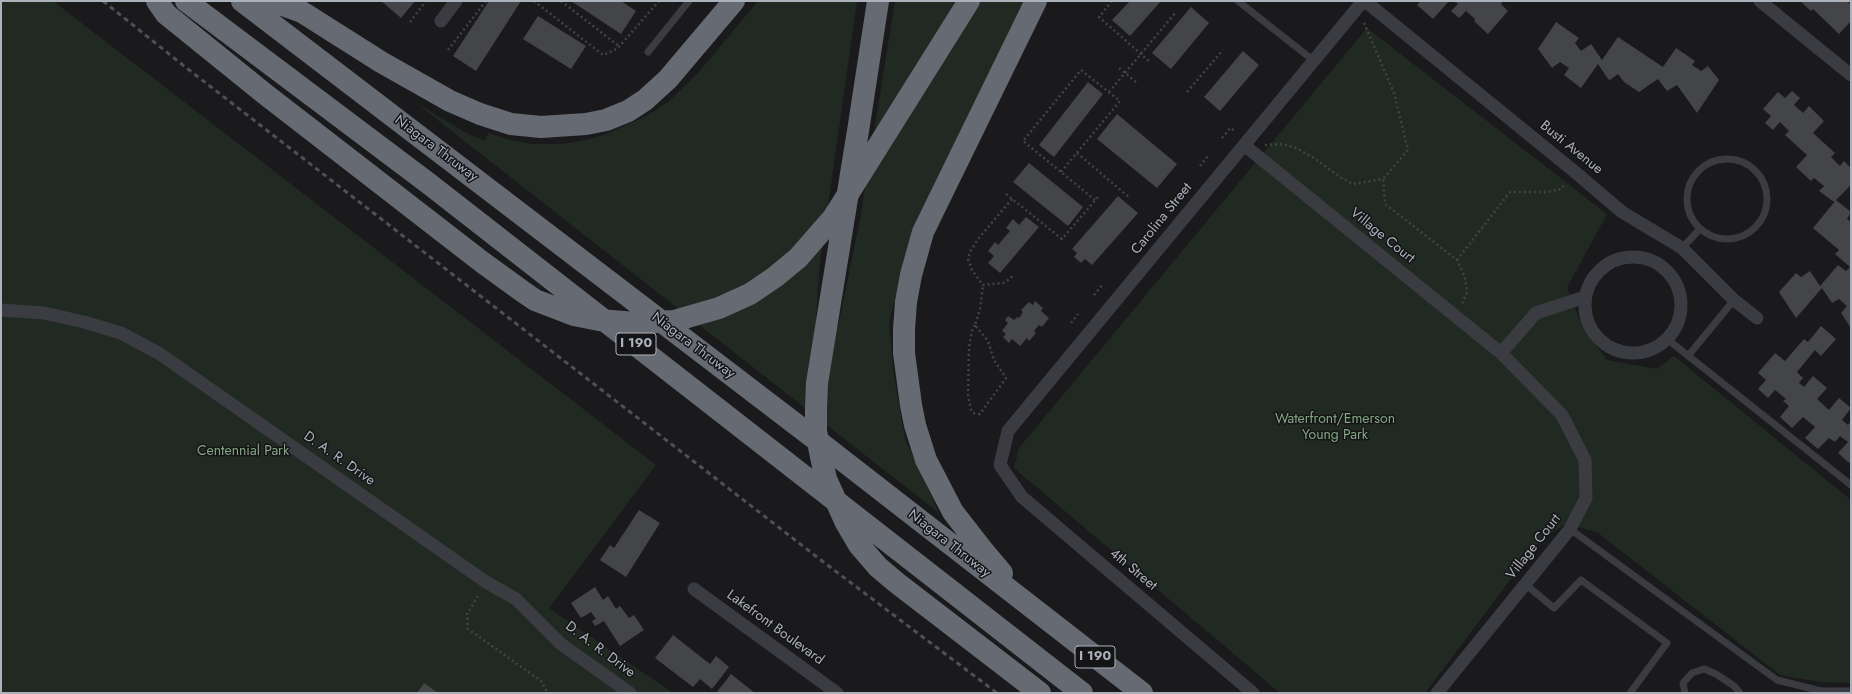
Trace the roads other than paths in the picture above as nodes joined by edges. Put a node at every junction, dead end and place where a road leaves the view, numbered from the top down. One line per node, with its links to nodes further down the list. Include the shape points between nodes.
1 (157, 1): 9 (highway, via 166,14 311,130 535,300 574,315 636,323 680,320 719,308 750,294 798,258 833,218)
2 (186, 1): 38 (highway, I 190, via 428,182)
3 (242, 1): 33 (highway, Niagara Thruway / I 190, via 823,445)
4 (271, 1): 7 (highway, via 302,12 381,62 450,101 511,124 541,127 606,120 628,111 645,100 668,79)
5 (456, 1): 14 (street)
6 (689, 1): 15 (lane)
7 (734, 1)
8 (878, 1): 37 (highway, via 817,383 816,431 826,479 859,545 878,567)
9 (969, 1)
10 (1036, 1): 33 (highway, via 923,232 906,302 904,335 907,379 915,425 933,476 964,528)
11 (1238, 1): 16 (lane)
12 (1364, 1): 16 (street, Carolina Street); 20 (street, Busti Avenue, via 1622,212)
13 (1760, 1): 17 (street)
14 (441, 21)
15 (648, 52)
16 (1314, 61): 18 (street, Carolina Street)
17 (1851, 76)
18 (1244, 145): 26 (street, Village Court); 28 (street, Carolina Street, via 1008,431)
19 (1700, 230): 19 (lane, via 1713,238 1727,240 1741,237 1753,230 1762,220 1767,194 1756,171 1733,159 1720,160 1697,171 1686,194 1687,208 1692,221); 20 (lane)
20 (1682, 248): 22 (street, Busti Avenue)
21 (1585, 297): 25 (street, via 1585,312 1590,326 1598,339 1611,348 1640,353 1655,348); 25 (street, via 1590,282 1601,268 1615,260 1631,256 1648,259 1662,266 1674,278 1680,293 1681,310 1677,326); 26 (street, via 1536,312)
22 (1734, 300): 24 (street, Busti Avenue); 27 (lane)
23 (1, 310): 35 (street, D. A. R. Drive, via 44,313 84,322 121,333 160,354 480,578 516,599 561,644)
24 (1757, 318)
25 (1667, 339): 27 (lane)
26 (1500, 353): 30 (street, Village Court, via 1562,415 1585,460 1586,498)
27 (1688, 356): 29 (lane)
28 (1000, 465): 40 (street, 4th Street, via 1022,497)
29 (1851, 485)
30 (1570, 530): 31 (street, Village Court); 34 (lane, via 1777,680 1821,691)
31 (1525, 584): 41 (street, Village Court); 42 (lane, via 1554,608 1581,580 1667,643)
32 (694, 589): 36 (street, Lakefront Boulevard)
33 (1047, 620): 39 (highway, Niagara Thruway / I 190)
34 (1851, 691)
35 (630, 693)
36 (837, 693)
37 (1040, 693)
38 (1082, 693)
39 (1142, 693)
40 (1253, 693)
41 (1438, 693)
42 (1630, 693)
43 (1685, 693): 44 (lane, via 1684,683 1692,673 1704,669 1734,686)
44 (1740, 693)

